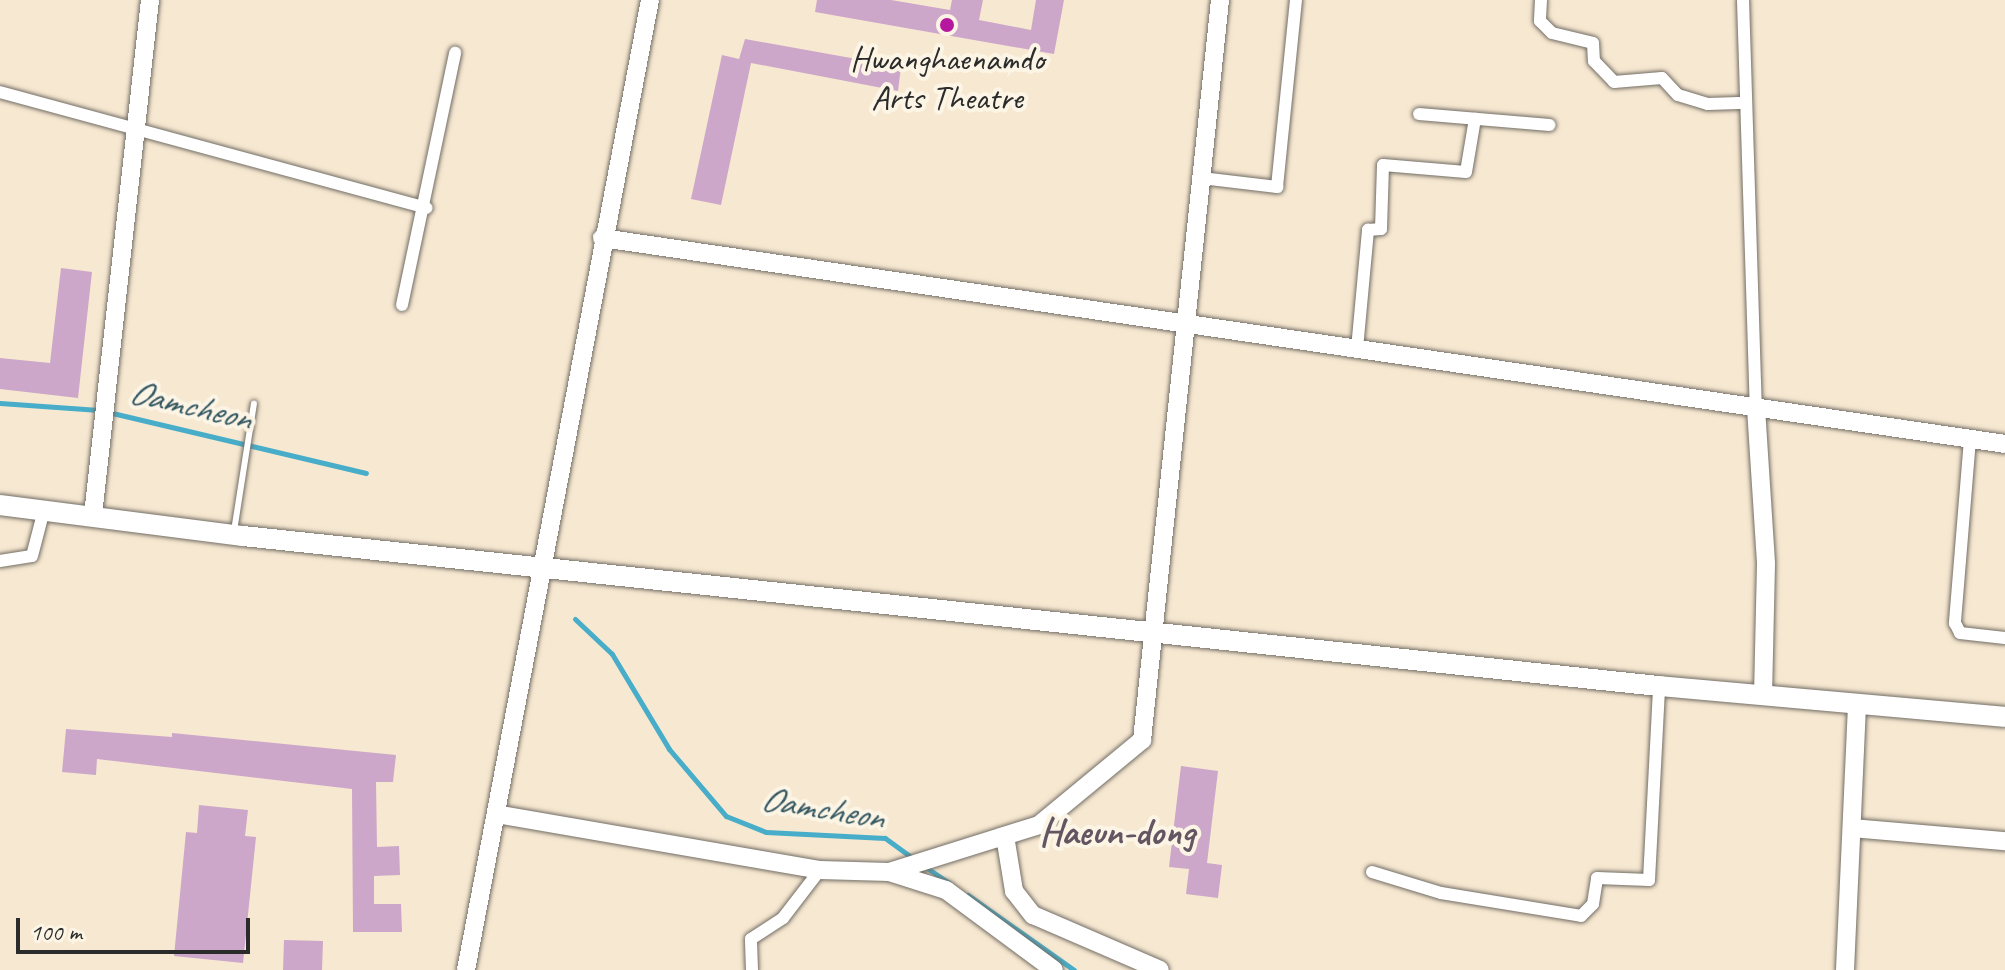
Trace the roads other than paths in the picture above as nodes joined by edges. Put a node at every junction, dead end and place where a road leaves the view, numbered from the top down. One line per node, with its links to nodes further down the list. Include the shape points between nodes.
1 (150, 0): 13 (street)
2 (650, 0): 16 (street)
3 (1220, 0): 14 (street)
4 (1296, 0): 14 (street, via 1277,187)
5 (1541, 0): 9 (street, via 1540,21 1552,33 1593,43 1594,61 1614,82 1662,78 1678,95 1708,104)
6 (1743, 0): 9 (street)
7 (455, 53): 15 (street)
8 (0, 92): 13 (street)
9 (1746, 103): 21 (street)
10 (1419, 114): 11 (street)
11 (1475, 119): 12 (street); 19 (street, via 1466,172 1383,165 1381,229 1368,230)
12 (1550, 125)
13 (136, 131): 15 (street); 26 (street)
14 (1201, 178): 18 (street)
15 (426, 208): 17 (street)
16 (602, 238): 18 (street); 29 (street, via 546,528)
17 (402, 305)
18 (1186, 321): 19 (street); 30 (street)
19 (1357, 349): 21 (street)
20 (254, 404): 27 (lane)
21 (1756, 408): 22 (street); 33 (street, via 1766,564)
22 (1970, 439): 23 (street); 31 (street, via 1955,623 1960,633)
23 (2005, 444)
24 (0, 505): 25 (main road)
25 (44, 510): 26 (main road); 28 (street, via 32,556)
26 (93, 515): 27 (main road)
27 (233, 535): 29 (main road)
28 (0, 561)
29 (544, 565): 30 (main road); 36 (street)
30 (1152, 631): 32 (main road); 38 (street, via 1142,740 1039,825)
31 (2005, 638)
32 (1659, 686): 33 (main road); 42 (street, via 1649,880 1597,878 1593,904 1581,916 1441,893)
33 (1763, 695): 34 (main road)
34 (1857, 704): 35 (main road); 37 (street)
35 (2005, 717)
36 (496, 814): 41 (street); 43 (street)
37 (1852, 828): 39 (street); 47 (street)
38 (1005, 836): 40 (street); 46 (street, via 1014,891 1033,915)
39 (2005, 841)
40 (897, 869): 41 (street); 45 (street, via 946,890)
41 (820, 870): 44 (street, via 783,918 751,939)
42 (1372, 872)
43 (466, 970)
44 (752, 970)
45 (1054, 970)
46 (1160, 970)
47 (1845, 970)

